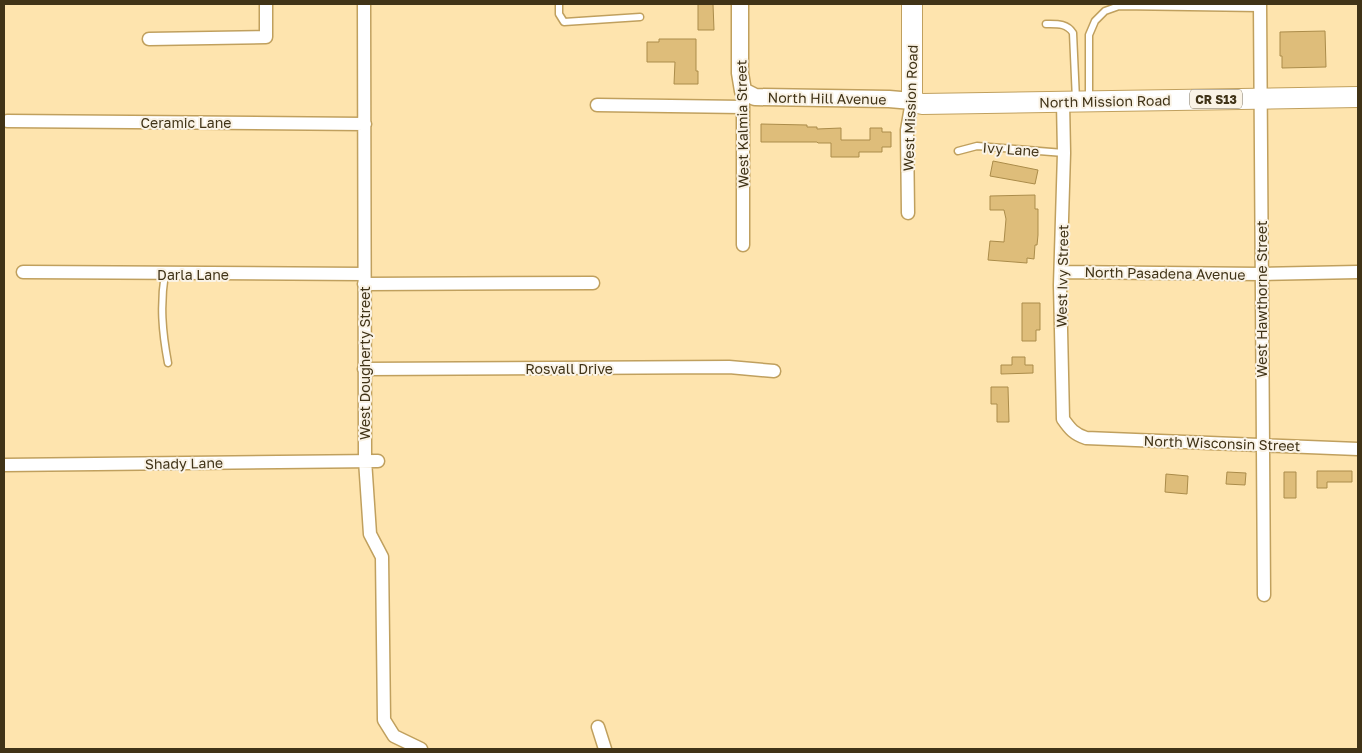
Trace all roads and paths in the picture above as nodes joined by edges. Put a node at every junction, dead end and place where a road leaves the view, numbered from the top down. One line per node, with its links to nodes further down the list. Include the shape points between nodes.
1 (266, 4): 9 (street, via 266,38)
2 (364, 4): 17 (street, West Dougherty Street)
3 (559, 4): 7 (lane, via 559,14 564,22)
4 (740, 4): 12 (street, West Kalmia Street)
5 (912, 4): 13 (main road, West Mission Road)
6 (1260, 6): 11 (street, West Hawthorne Street); 14 (lane, via 1119,6 1105,11 1089,35)
7 (640, 18)
8 (1046, 24): 14 (lane, via 1068,26 1073,33)
9 (149, 38)
10 (1358, 97): 11 (main road, North Mission Road / CR S13)
11 (1260, 98): 14 (main road, North Mission Road / CR S13); 26 (street, West Hawthorne Street)
12 (743, 100): 13 (street, North Hill Avenue, via 755,97); 15 (street, North Hill Avenue); 21 (street, West Kalmia Street)
13 (912, 101): 14 (main road, North Mission Road / CR S13, via 922,104); 20 (street, West Mission Road, via 907,130)
14 (1076, 102): 19 (street, West Ivy Street)
15 (597, 105)
16 (5, 122): 17 (street, Ceramic Lane)
17 (365, 124): 27 (street, West Dougherty Street)
18 (958, 150): 19 (lane, Ivy Lane, via 977,146)
19 (1064, 153): 23 (street, West Ivy Street)
20 (908, 213)
21 (743, 245)
22 (23, 272): 25 (street, Darla Lane)
23 (1061, 272): 26 (street, North Pasadena Avenue); 32 (street, West Ivy Street, via 1063,419 1075,435)
24 (1358, 272): 26 (street, North Pasadena Avenue)
25 (165, 273): 27 (street, Darla Lane); 29 (lane, via 161,304)
26 (1261, 274): 33 (street, West Hawthorne Street)
27 (364, 279): 28 (street, Darla Lane); 30 (street, West Dougherty Street)
28 (593, 283)
29 (168, 363)
30 (364, 369): 31 (street, Rosvall Drive, via 729,367); 35 (street, West Dougherty Street)
31 (774, 371)
32 (1086, 438): 33 (street, North Wisconsin Street)
33 (1262, 445): 34 (street, North Wisconsin Street); 38 (street, West Hawthorne Street)
34 (1358, 448)
35 (365, 460): 36 (street, Shady Lane); 37 (street, Shady Lane); 40 (street, West Dougherty Street, via 370,534 382,558 384,720 394,736)
36 (378, 461)
37 (4, 465)
38 (1264, 594)
39 (598, 727): 41 (street)
40 (421, 749)
41 (605, 749)

